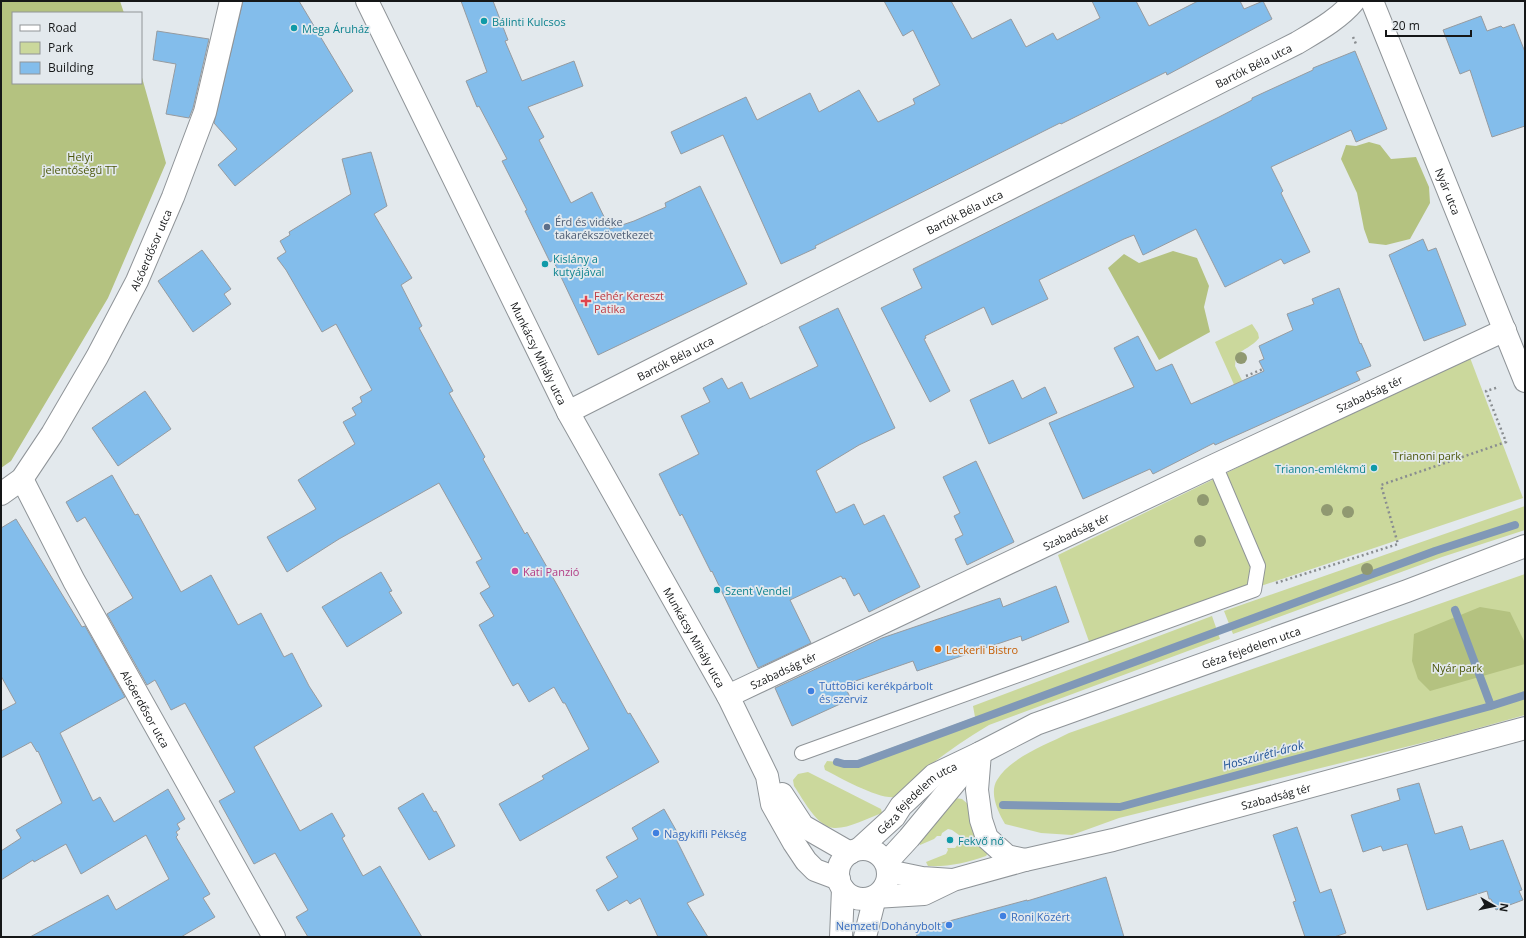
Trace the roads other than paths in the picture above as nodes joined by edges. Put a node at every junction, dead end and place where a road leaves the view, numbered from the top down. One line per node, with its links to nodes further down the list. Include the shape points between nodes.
1 (231, 1): 9 (street, Alsóerdősor utca, via 204,112 173,197 137,281 97,357)
2 (367, 1): 7 (street, Munkácsy Mihály utca)
3 (1354, 1): 7 (street, Bartók Béla utca, via 1324,26 1297,42)
4 (1372, 1): 5 (street, Nyár utca)
5 (1505, 330): 6 (street, Nyár utca); 8 (street, Szabadság tér)
6 (1524, 374)
7 (568, 412): 12 (street, Munkácsy Mihály utca)
8 (1215, 465): 12 (street, Szabadság tér); 14 (lane, via 1258,566 1254,590)
9 (22, 479): 10 (street, Alsóerdősor utca); 23 (street, Alsóerdősor utca, via 74,581)
10 (1, 494)
11 (1525, 546): 15 (street, Géza fejedelem utca, via 1036,724)
12 (728, 696): 16 (street, Szabadság tér)
13 (1525, 728): 18 (street, Szabadság tér, via 1113,840)
14 (802, 753)
15 (980, 753): 17 (street, Géza fejedelem utca, via 934,775 901,806 894,817); 18 (street, Szabadság tér, via 977,790 980,820 987,838 1007,856); 19 (street, Géza fejedelem utca)
16 (767, 776): 17 (street, Szabadság tér, via 776,784 803,826); 21 (street, Szabadság tér, via 772,804 806,861 815,870)
17 (854, 851): 19 (street, Szabadság tér, via 870,850 879,855); 21 (street, via 843,860 839,870)
18 (1025, 860): 20 (street, Szabadság tér)
19 (887, 867): 20 (street, Szabadság tér, via 922,878); 22 (street, via 886,884)
20 (953, 880): 22 (street, Szabadság tér, via 924,894)
21 (841, 884): 22 (street, Szabadság tér, via 850,895 858,898); 24 (street)
22 (875, 896): 25 (street)
23 (274, 937)
24 (841, 937)
25 (865, 937)

